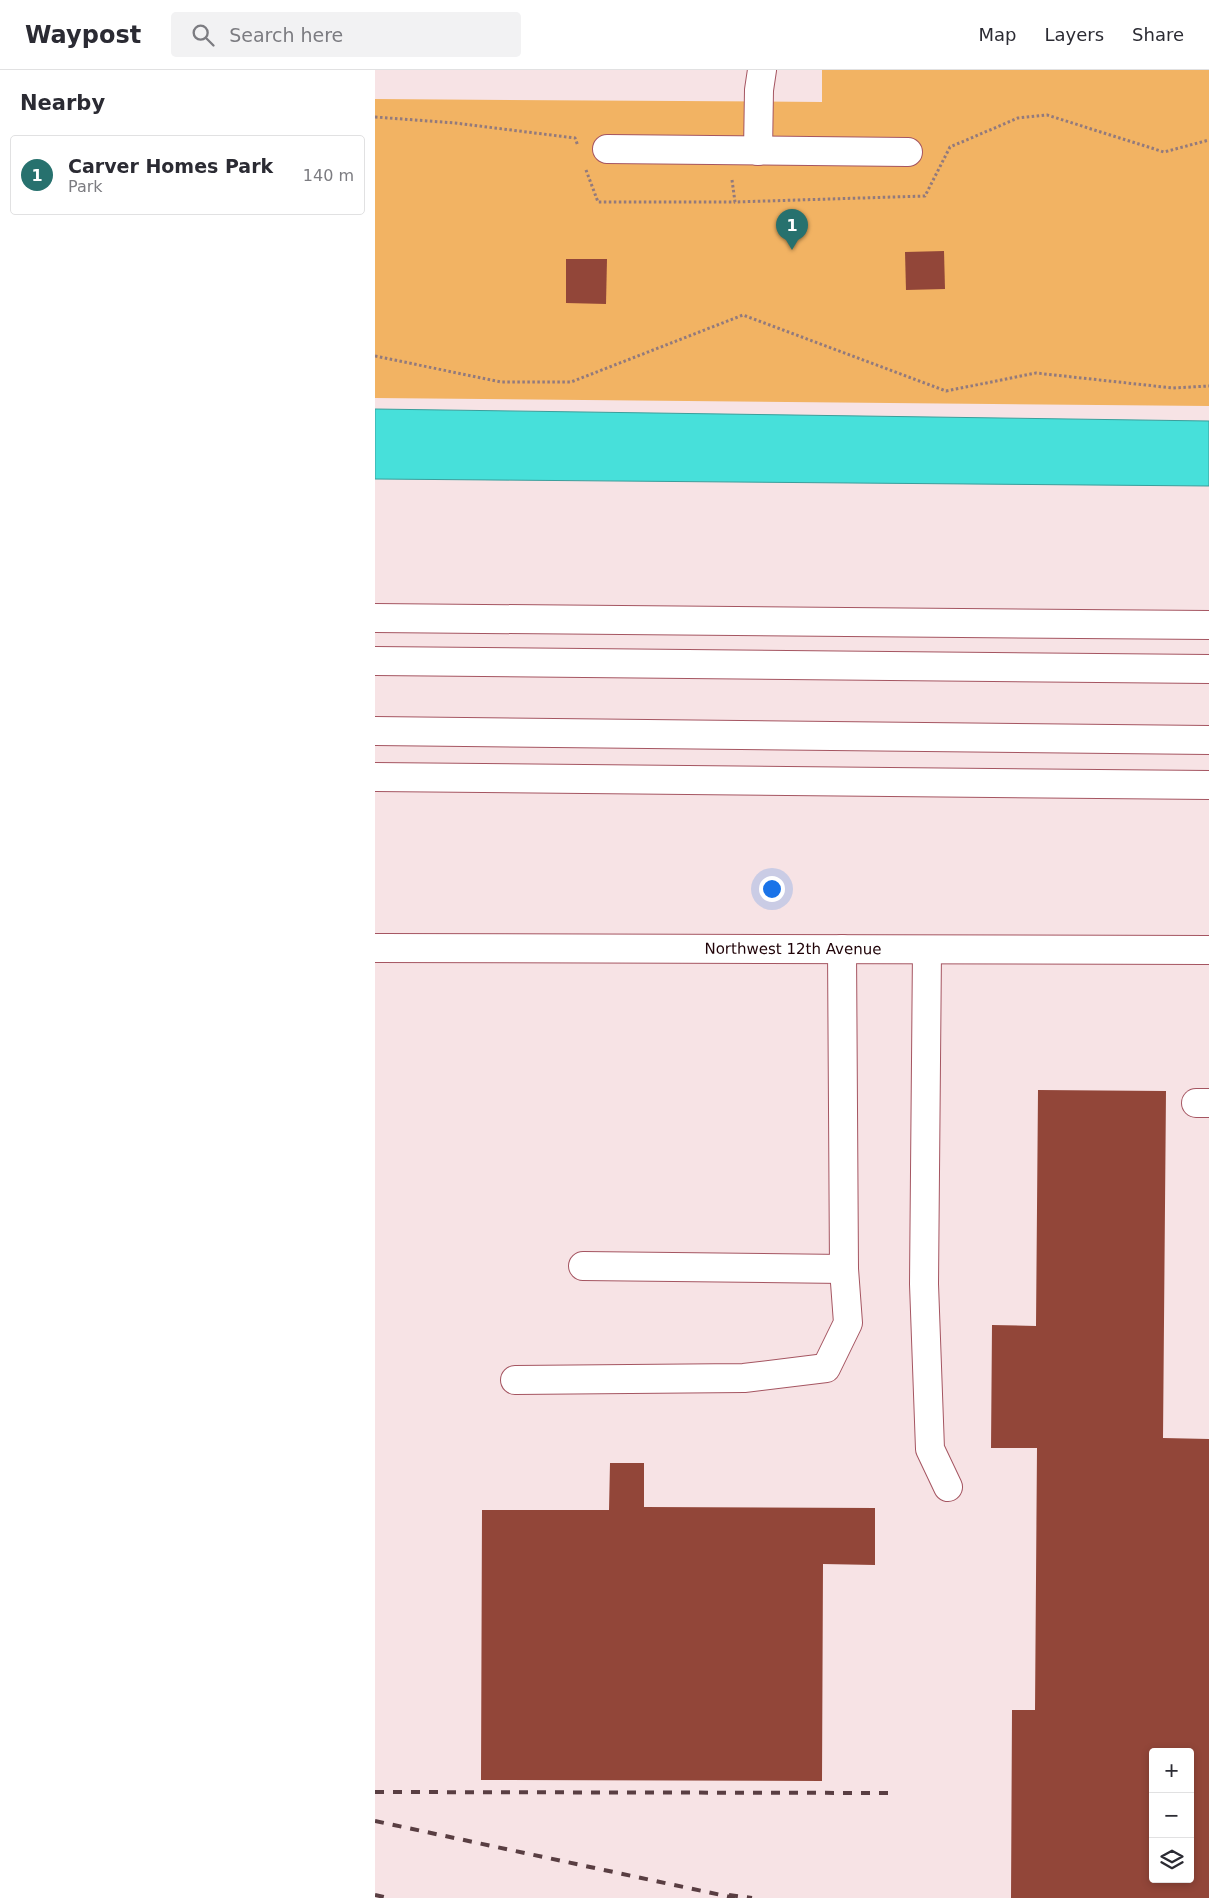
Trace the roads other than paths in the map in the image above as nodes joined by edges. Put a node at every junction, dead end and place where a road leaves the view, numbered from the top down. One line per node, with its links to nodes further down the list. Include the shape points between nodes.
1 (762, 70): 3 (main road)
2 (607, 149): 3 (main road)
3 (758, 151): 4 (main road)
4 (908, 152)
5 (375, 618): 6 (main road)
6 (1209, 625)
7 (375, 661): 8 (main road)
8 (1209, 669)
9 (375, 731): 10 (main road)
10 (1209, 740)
11 (375, 777): 12 (main road)
12 (1209, 785)
13 (375, 948): 14 (main road, Northwest 12th Avenue)
14 (842, 949): 15 (main road, Northwest 12th Avenue); 18 (main road)
15 (927, 950): 16 (main road, Northwest 12th Avenue); 20 (main road, via 925,1284 929,1410 931,1449)
16 (1209, 950)
17 (583, 1266): 18 (main road)
18 (844, 1269): 19 (main road, via 848,1323 826,1368 744,1378)
19 (515, 1380)
20 (948, 1487)

